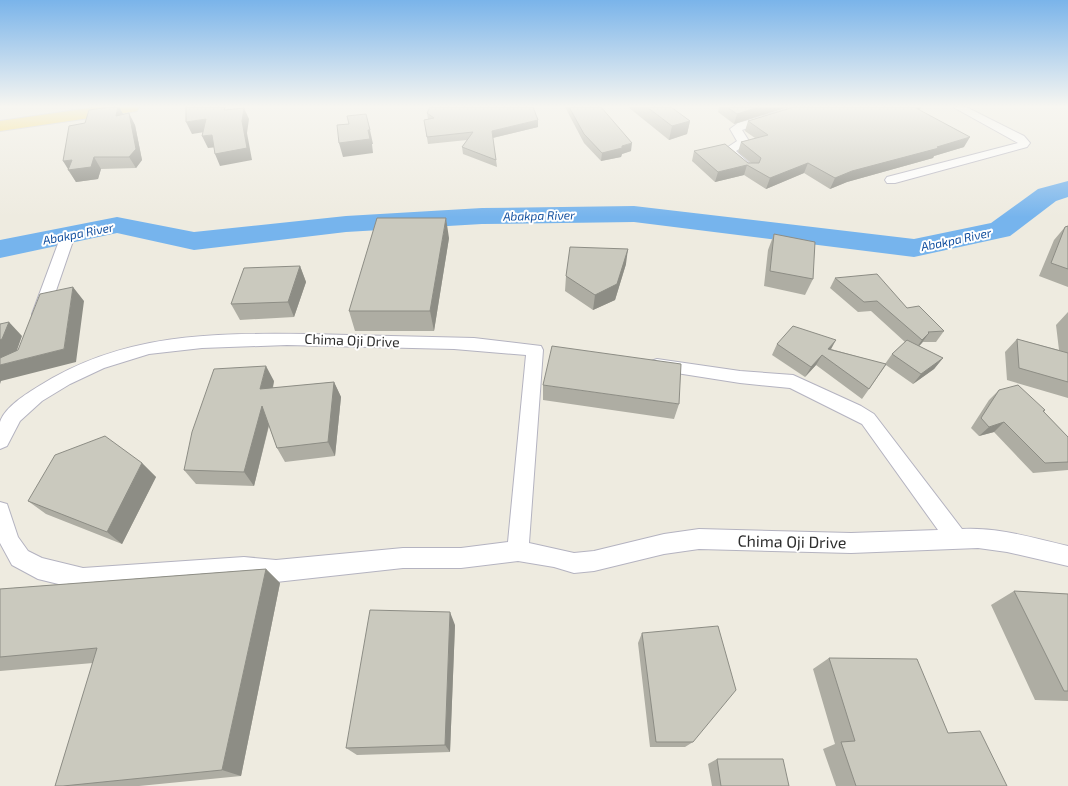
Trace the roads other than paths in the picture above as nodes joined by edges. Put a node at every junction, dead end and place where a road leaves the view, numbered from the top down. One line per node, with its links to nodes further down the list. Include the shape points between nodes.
1 (738, 144): 3 (street, via 730,148 729,153)
2 (1023, 144): 4 (street)
3 (750, 169)
4 (891, 180)
5 (66, 241): 6 (street)
6 (34, 331)
7 (535, 350): 8 (street, Chima Oji Drive); 10 (street, Chima Oji Drive, via 430,343 248,338 159,346 128,352 39,394 20,409); 13 (street)
8 (554, 352)
9 (640, 362): 12 (street, via 793,382 855,411 868,419)
10 (0, 441)
11 (0, 511): 13 (street, Chima Oji Drive, via 2,523 20,558 38,568 83,579 244,568 276,571)
12 (957, 539): 13 (street, Chima Oji Drive, via 852,543 699,539 574,563); 14 (street, Chima Oji Drive, via 1007,542)
13 (518, 551)
14 (1068, 556)

